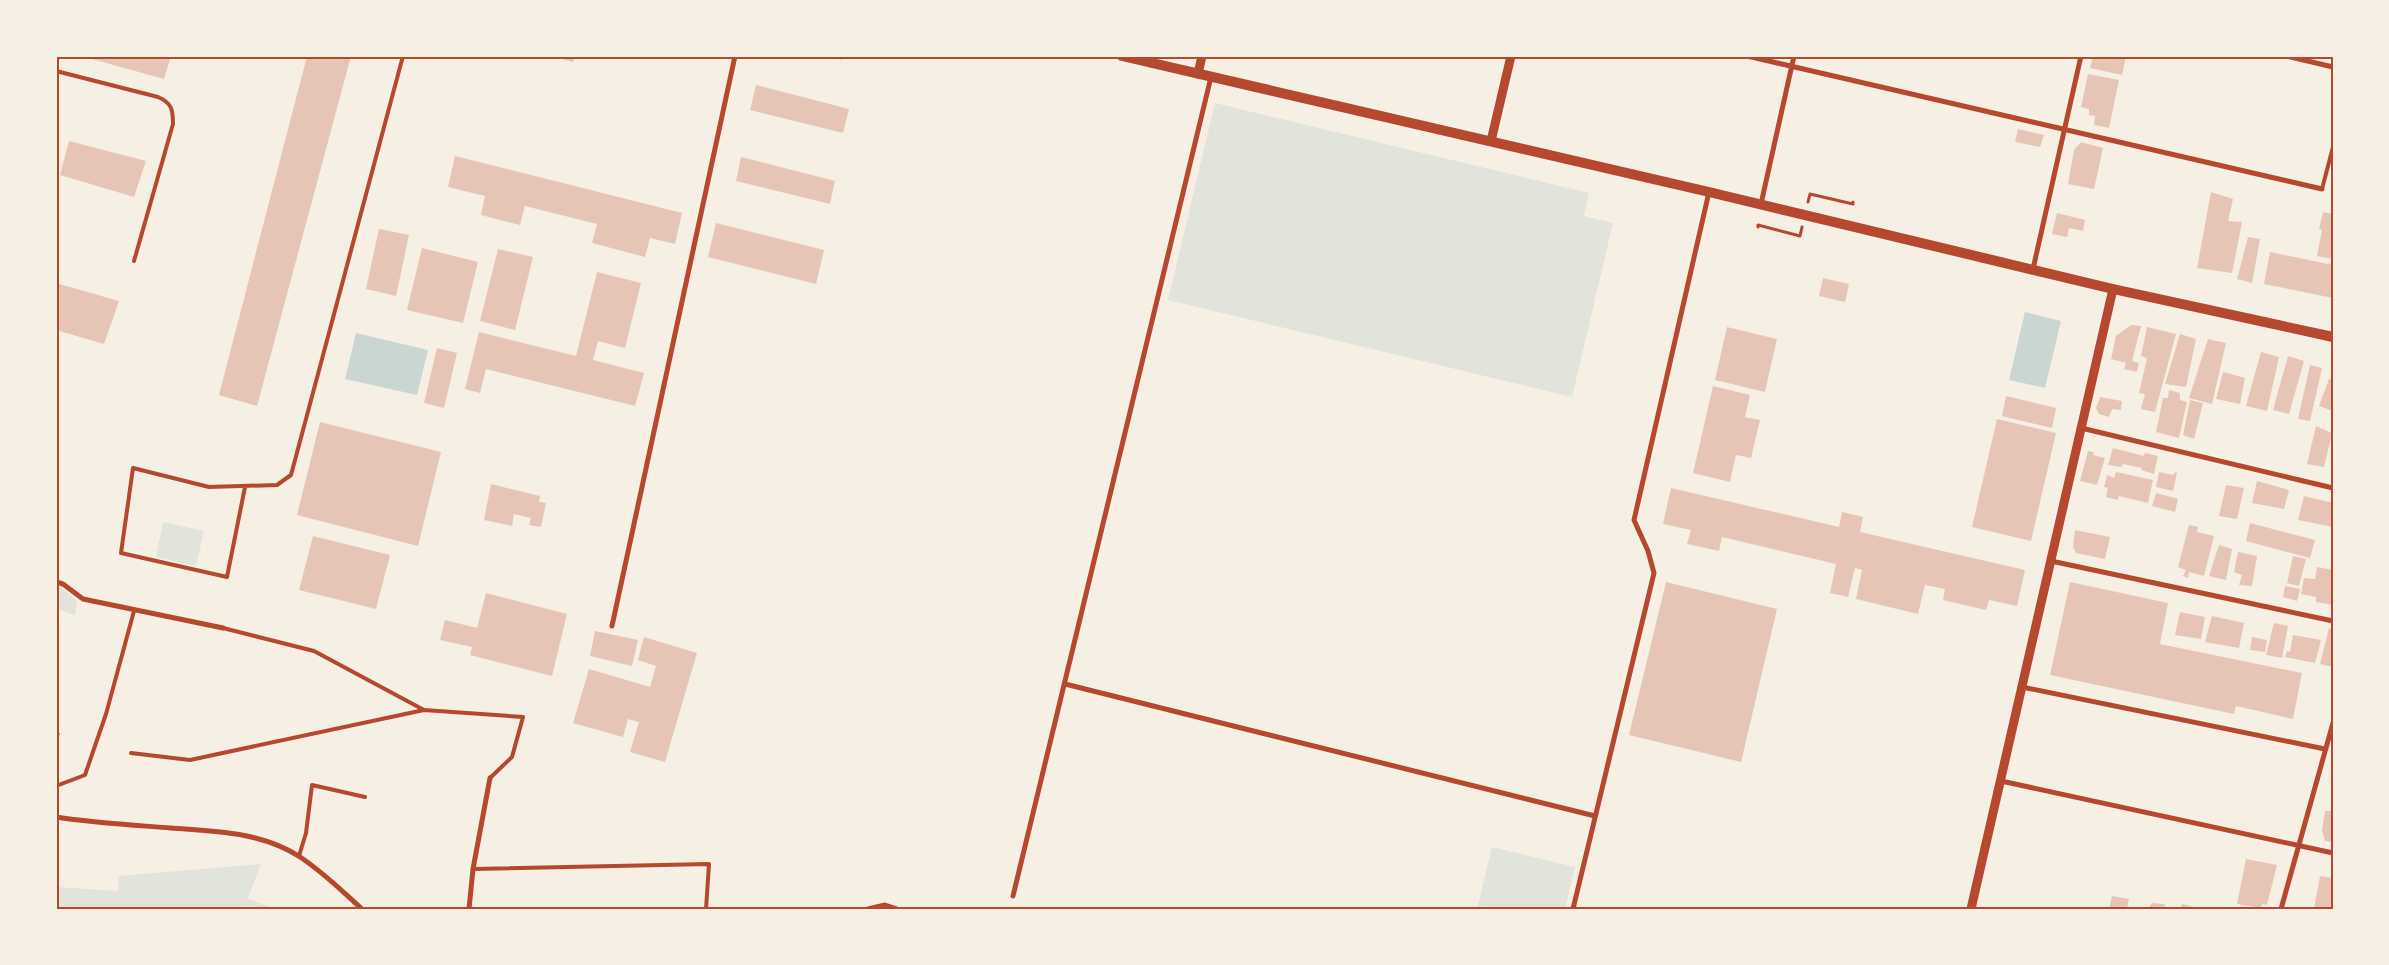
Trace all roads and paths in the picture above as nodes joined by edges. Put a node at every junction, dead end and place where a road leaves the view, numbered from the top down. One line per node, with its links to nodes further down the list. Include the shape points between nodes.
1 (403, 56): 30 (lane, via 291,475 277,485)
2 (735, 56): 36 (street)
3 (1122, 56): 13 (main road)
4 (1202, 56): 13 (street)
5 (1511, 56): 16 (street)
6 (1747, 56): 10 (street)
7 (1794, 56): 10 (street)
8 (2081, 56): 15 (street)
9 (2286, 56): 11 (street)
10 (1792, 67): 15 (street); 22 (street)
11 (2333, 67)
12 (56, 71): 25 (lane, via 158,97 168,101 173,111 173,124)
13 (1198, 74): 14 (main road)
14 (1211, 77): 16 (main road); 38 (street)
15 (2065, 130): 18 (street); 26 (street)
16 (1492, 141): 19 (main road)
17 (2333, 147): 18 (lane)
18 (2322, 189)
19 (1709, 192): 22 (main road); 48 (street, via 1636,505 1634,520 1654,573)
20 (1810, 194): 21 (path)
21 (1853, 203)
22 (1761, 205): 26 (main road)
23 (1758, 226): 24 (path)
24 (1800, 236)
25 (134, 261)
26 (2033, 269): 27 (main road)
27 (2113, 289): 28 (main road); 29 (street)
28 (2333, 337)
29 (2081, 428): 31 (street); 32 (street)
30 (245, 486): 30 (lane, via 227,577 121,553 133,468 209,488)
31 (2333, 488)
32 (2051, 561): 35 (street); 39 (street)
33 (56, 582): 34 (street, via 83,599)
34 (134, 610): 37 (street); 46 (lane, via 106,714 85,776)
35 (2333, 621)
36 (612, 626)
37 (223, 628): 40 (lane, via 314,651)
38 (1065, 684): 48 (street); 54 (street)
39 (2022, 687): 42 (street); 45 (street)
40 (424, 710): 43 (lane, via 190,760); 44 (lane, via 522,717 512,756)
41 (2333, 723): 42 (street)
42 (2325, 749): 50 (street)
43 (131, 753)
44 (490, 778): 53 (street)
45 (2001, 780): 50 (street); 61 (street)
46 (56, 786)
47 (365, 797): 52 (lane, via 312,784 306,833)
48 (1595, 816): 60 (street)
49 (56, 817): 52 (street, via 226,832 267,841)
50 (2299, 846): 51 (street); 62 (street)
51 (2333, 853)
52 (299, 856): 55 (street)
53 (473, 869): 56 (street); 57 (lane, via 709,864)
54 (1013, 896)
55 (362, 909)
56 (469, 909)
57 (706, 909)
58 (868, 909): 59 (street, via 885,905)
59 (897, 909)
60 (1573, 909)
61 (1971, 909)
62 (2281, 909)

